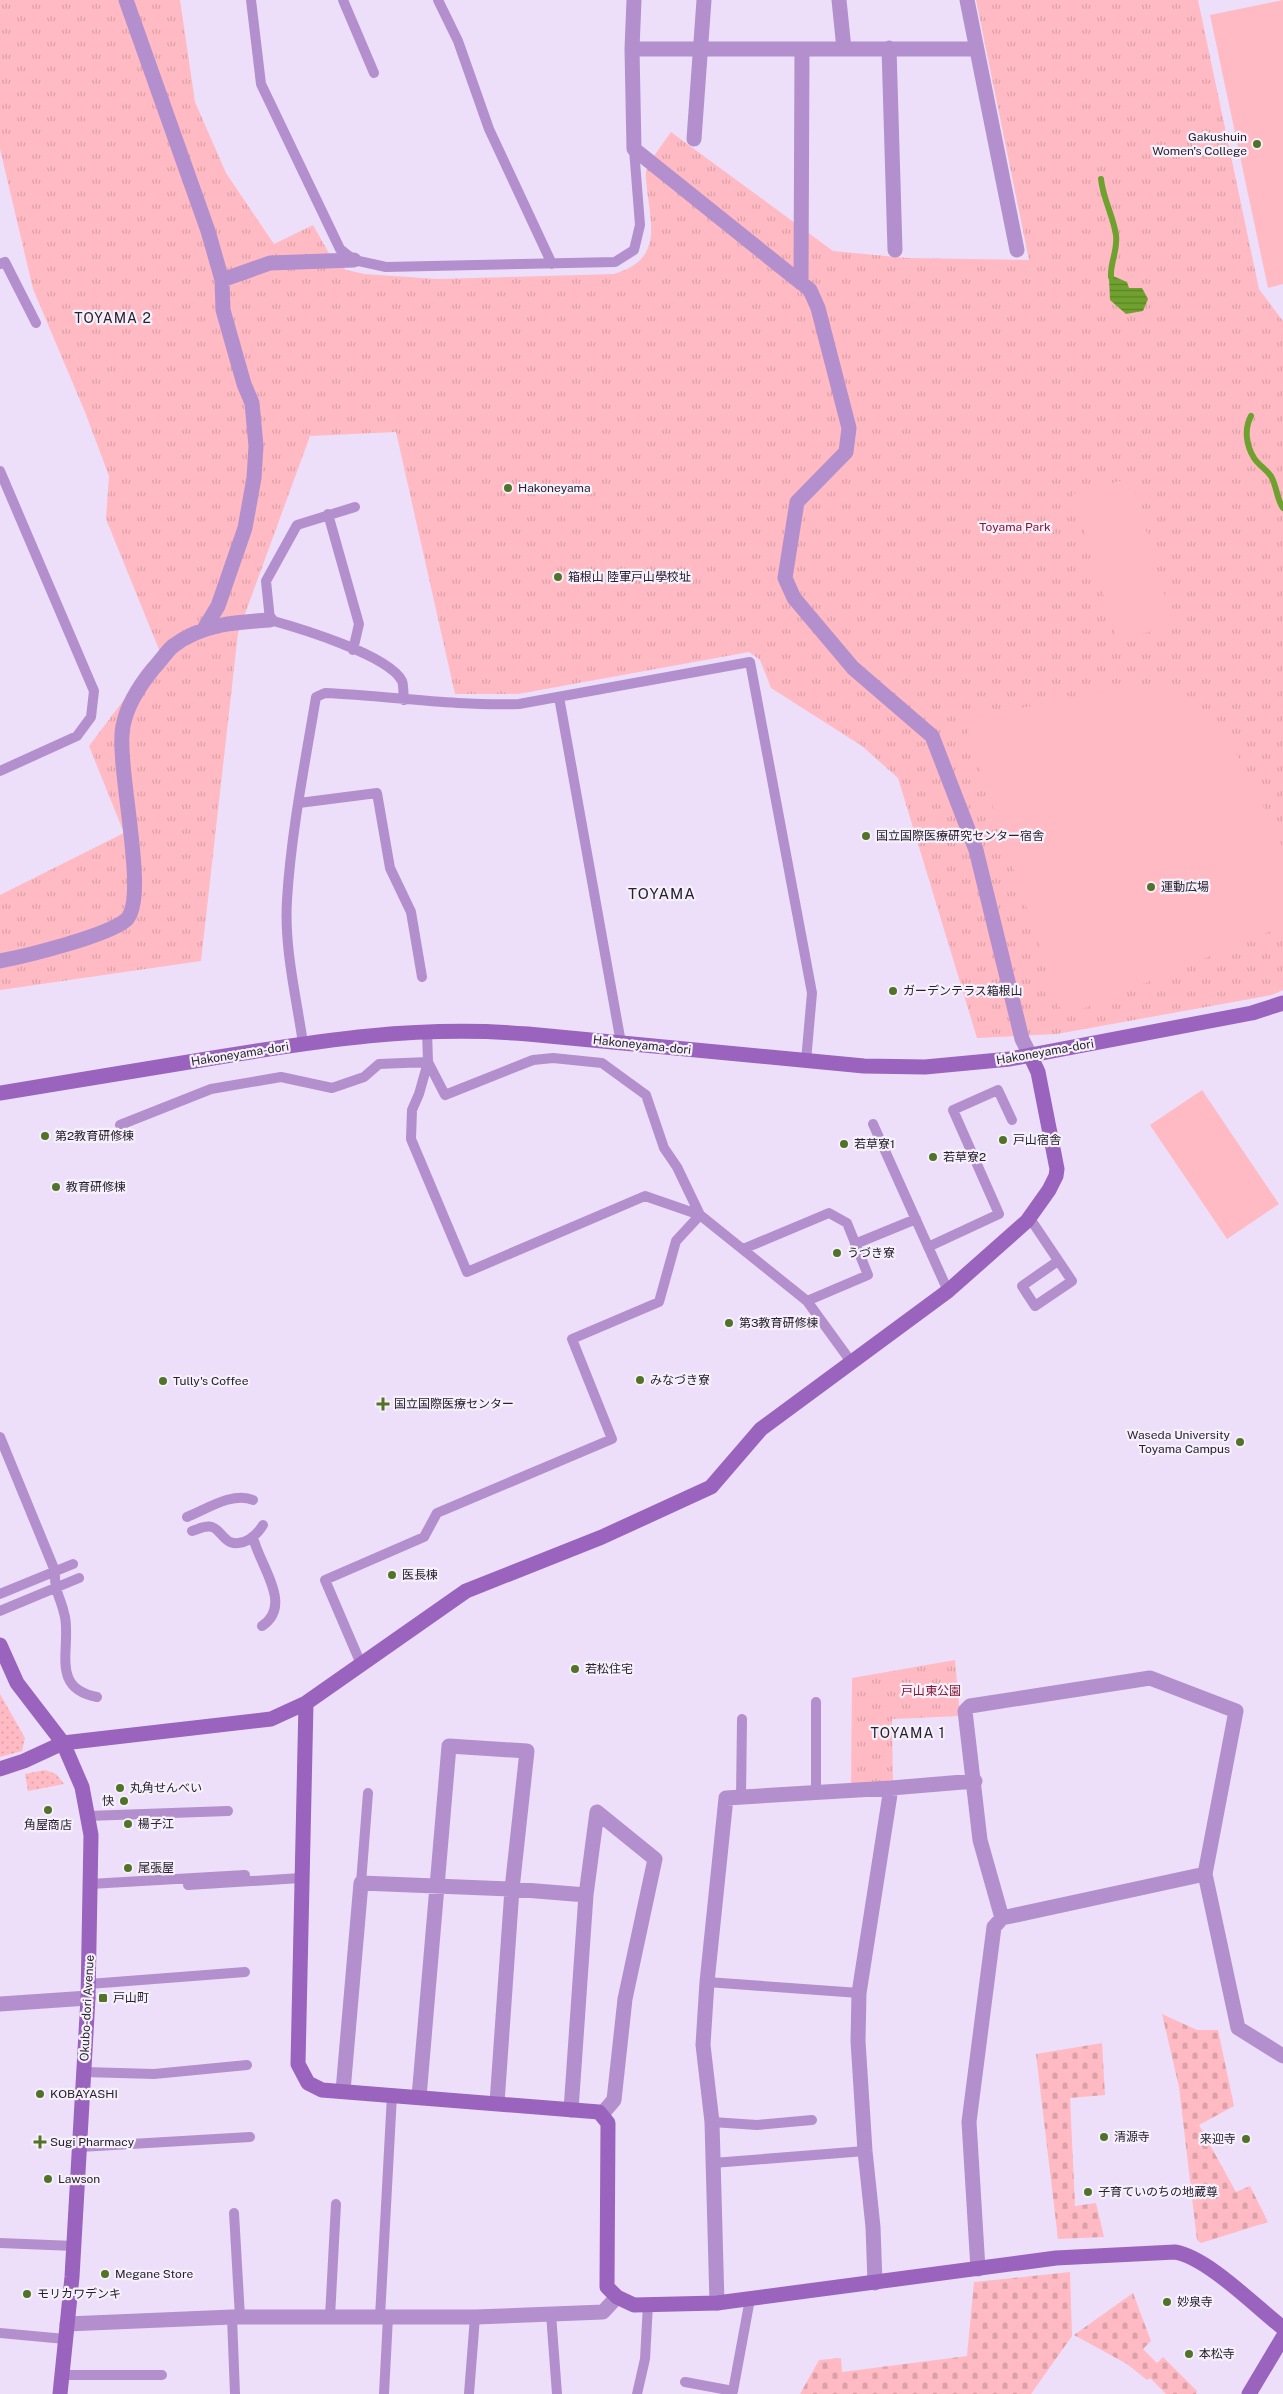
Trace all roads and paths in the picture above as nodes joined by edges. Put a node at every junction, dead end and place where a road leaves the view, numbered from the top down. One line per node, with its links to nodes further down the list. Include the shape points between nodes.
1 (126, 0): 23 (street, via 208,231)
2 (251, 0): 20 (lane, via 261,84 340,249)
3 (343, 0): 15 (lane)
4 (438, 0): 22 (lane, via 458,41 488,129)
5 (634, 0): 10 (street)
6 (704, 0): 14 (street)
7 (840, 0): 12 (street)
8 (967, 0): 13 (street)
9 (889, 48): 12 (street); 13 (street); 18 (street)
10 (632, 49): 14 (street); 17 (street)
11 (802, 49): 12 (street); 14 (street); 24 (street)
12 (844, 49)
13 (977, 49): 19 (street)
14 (701, 50): 16 (street)
15 (374, 73)
16 (694, 139)
17 (634, 149): 22 (lane, via 640,226 634,250 616,262); 24 (street)
18 (895, 250)
19 (1017, 250)
20 (354, 260): 22 (lane, via 386,267); 23 (street, via 270,263)
21 (0, 264): 25 (lane, via 5,262)
22 (552, 264)
23 (222, 280): 30 (street, via 223,310 252,403 256,446 245,528 218,606)
24 (801, 283): 42 (street, via 810,290 818,308 849,428 846,452 797,502 785,578 794,598 853,668 932,736 976,850 1022,1039)
25 (36, 323)
26 (0, 471): 34 (lane, via 94,691 91,717 77,736)
27 (355, 507): 28 (lane)
28 (328, 514): 29 (lane, via 297,525 281,551 266,581); 31 (lane, via 359,624)
29 (270, 620): 30 (street); 31 (lane, via 323,636)
30 (204, 629): 36 (street, via 173,646 146,678 123,725 121,747 135,878 135,902 127,919 107,930)
31 (353, 650): 33 (lane, via 387,666 402,681)
32 (559, 697): 33 (lane, via 519,704 483,705); 41 (lane); 43 (lane, via 750,662 812,994)
33 (404, 700): 35 (lane, via 325,693 316,696)
34 (0, 772)
35 (299, 803): 37 (lane, via 377,793 390,868 411,912); 40 (lane, via 287,900 289,952)
36 (0, 961)
37 (422, 978)
38 (1283, 1003): 42 (street, Hakoneyama-dori, via 1252,1013)
39 (427, 1031): 40 (street, Hakoneyama-dori); 41 (street, Hakoneyama-dori, via 487,1031); 44 (lane)
40 (303, 1043): 45 (street, Hakoneyama-dori)
41 (621, 1043): 43 (street, Hakoneyama-dori)
42 (1030, 1055): 43 (street, Hakoneyama-dori, via 985,1063 925,1067); 50 (street, via 1038,1072 1057,1169 1054,1182)
43 (806, 1061)
44 (428, 1062): 48 (lane, via 379,1064 364,1077 332,1088 281,1077 211,1088); 49 (lane, via 445,1095 533,1060 554,1058 602,1063 646,1095 664,1148); 49 (lane, via 412,1110 411,1139 467,1272 646,1196)
45 (0, 1093)
46 (1012, 1120): 53 (lane, via 998,1090 953,1110 999,1214)
47 (873, 1124): 51 (lane)
48 (120, 1125)
49 (700, 1215): 54 (lane); 73 (lane, via 676,1241 659,1302 572,1339 612,1439 436,1513 424,1537 325,1580)
50 (1029, 1217): 55 (lane); 56 (street)
51 (916, 1219): 52 (lane); 53 (lane)
52 (856, 1244): 54 (lane, via 847,1223 829,1213); 57 (lane, via 868,1275)
53 (928, 1247): 56 (lane)
54 (743, 1249): 57 (lane)
55 (1058, 1261): 55 (lane, via 1072,1281 1035,1306 1022,1286)
56 (948, 1291): 58 (street)
57 (807, 1300): 58 (lane)
58 (852, 1363): 73 (street, via 761,1429 711,1488 602,1537 466,1591)
59 (0, 1437): 66 (lane)
60 (253, 1500): 61 (lane, via 231,1499)
61 (187, 1517)
62 (263, 1525): 64 (lane)
63 (192, 1531): 64 (lane, via 212,1527 231,1542)
64 (253, 1537): 71 (lane, via 277,1602 275,1613)
65 (73, 1564): 66 (lane)
66 (55, 1571): 68 (lane); 69 (lane)
67 (79, 1578): 68 (lane)
68 (54, 1588): 70 (lane); 74 (lane, via 64,1616 68,1680 80,1692)
69 (0, 1594)
70 (0, 1611)
71 (262, 1626)
72 (0, 1645): 78 (street, Okubo-dori Avenue, via 17,1683)
73 (361, 1664): 76 (street)
74 (96, 1697)
75 (816, 1702): 83 (lane)
76 (306, 1703): 78 (street, via 271,1719); 89 (street)
77 (742, 1719): 84 (lane)
78 (63, 1744): 79 (street); 86 (street, Okubo-dori Avenue, via 82,1787)
79 (0, 1770)
80 (975, 1781): 81 (street); 87 (street, via 965,1711 970,1706 1150,1678 1236,1711); 96 (street, via 980,1840)
81 (891, 1788): 83 (street); 100 (street)
82 (368, 1793): 90 (lane)
83 (816, 1794): 84 (street)
84 (741, 1797): 98 (street, via 726,1798)
85 (228, 1811): 86 (lane)
86 (87, 1816): 91 (street, Okubo-dori Avenue, via 91,1835)
87 (1205, 1874): 96 (street); 102 (street, via 1238,2028)
88 (245, 1875): 91 (lane)
89 (301, 1878): 92 (lane); 105 (street, via 298,2064 308,2083 322,2090)
90 (361, 1883): 93 (street); 105 (street)
91 (90, 1884): 99 (street, Okubo-dori Avenue)
92 (188, 1886)
93 (436, 1886): 94 (street); 94 (street, via 449,1746 527,1751); 107 (street)
94 (512, 1889): 95 (street); 108 (street)
95 (586, 1895): 109 (street); 110 (street, via 597,1812 655,1859 626,1999 614,2100)
96 (1002, 1918): 121 (street, via 994,1927 969,2122)
97 (245, 1972): 99 (lane)
98 (707, 1982): 100 (lane); 112 (street, via 703,2045)
99 (89, 1991): 101 (street); 104 (street, Okubo-dori Avenue)
100 (859, 1993): 115 (street, via 858,2041)
101 (0, 2004)
102 (1283, 2056)
103 (247, 2065): 104 (lane, via 154,2074)
104 (84, 2072): 114 (street, Okubo-dori Avenue)
105 (344, 2092): 106 (street)
106 (392, 2095): 107 (street); 130 (lane)
107 (419, 2097): 108 (street)
108 (497, 2103): 109 (street)
109 (571, 2110): 110 (street)
110 (602, 2114): 123 (street, via 608,2123 607,2287)
111 (812, 2120): 112 (lane, via 756,2125)
112 (712, 2122): 116 (street)
113 (250, 2137): 114 (lane)
114 (80, 2148): 120 (street, Okubo-dori Avenue)
115 (865, 2151): 116 (lane); 122 (street)
116 (713, 2163): 125 (street)
117 (336, 2204): 129 (lane)
118 (234, 2213): 128 (lane)
119 (0, 2243): 120 (lane)
120 (74, 2246): 132 (street, Okubo-dori Avenue)
121 (978, 2268): 122 (street); 133 (street, via 1056,2258 1183,2253 1214,2272)
122 (875, 2283): 124 (street)
123 (617, 2297): 126 (street, via 634,2304); 127 (street, via 602,2312)
124 (750, 2299): 125 (street); 139 (lane, via 733,2392)
125 (717, 2303): 126 (street)
126 (648, 2304): 145 (lane, via 645,2359)
127 (551, 2314): 131 (street); 144 (lane)
128 (236, 2317): 129 (street); 132 (street); 141 (lane)
129 (330, 2317): 130 (street)
130 (384, 2317): 131 (street); 142 (lane)
131 (475, 2317): 143 (lane)
132 (67, 2324): 136 (street, Okubo-dori Avenue)
133 (1283, 2328)
134 (0, 2333): 136 (lane)
135 (1283, 2337): 146 (street)
136 (66, 2340): 137 (street, Okubo-dori Avenue)
137 (62, 2375): 138 (lane); 140 (street, Okubo-dori Avenue)
138 (162, 2375)
139 (685, 2382)
140 (60, 2394)
141 (235, 2394)
142 (384, 2394)
143 (469, 2394)
144 (557, 2394)
145 (637, 2394)
146 (1249, 2394)

